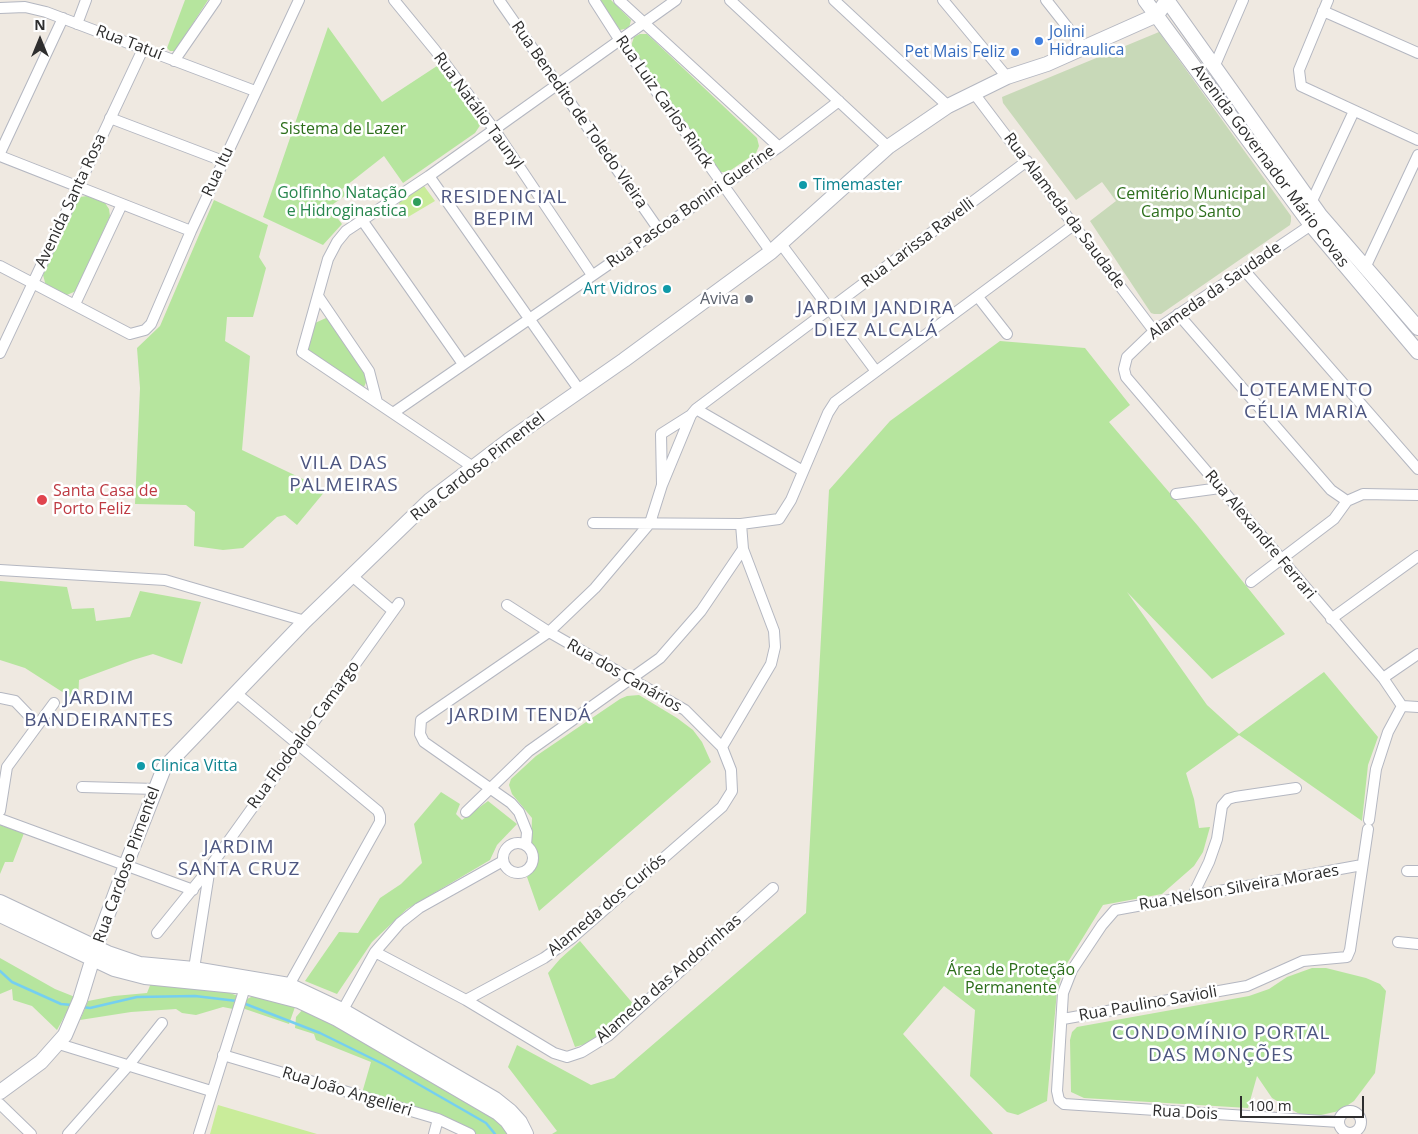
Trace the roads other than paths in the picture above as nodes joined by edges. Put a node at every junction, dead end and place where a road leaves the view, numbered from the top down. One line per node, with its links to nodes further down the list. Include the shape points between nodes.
1 (86, 0): 22 (street)
2 (216, 0): 27 (street)
3 (298, 0): 31 (street, Rua Itu)
4 (394, 0): 37 (street, Rua Natálio Taunyl)
5 (499, 0): 30 (street, Rua Benedito de Toledo Vieira)
6 (594, 0): 23 (street, Rua Luiz Carlos Rinck)
7 (619, 0): 21 (street)
8 (676, 0): 21 (street)
9 (730, 0): 33 (street)
10 (834, 0): 34 (street)
11 (943, 0): 29 (street)
12 (1046, 0): 24 (street)
13 (1167, 0): 17 (main road); 28 (main road, Avenida Governador Mário Covas)
14 (1243, 0): 28 (street)
15 (1328, 0): 19 (street)
16 (24, 4): 18 (street, Rua Tatuí); 20 (street, Rua Tatuí)
17 (1151, 5): 24 (main road, Rua Cardoso Pimentel, via 1117,32); 52 (main road, Avenida Governador Mário Covas)
18 (0, 8)
19 (1323, 11): 26 (street); 35 (street, via 1299,70 1299,81 1301,86)
20 (63, 18): 22 (street, Rua Tatuí); 41 (street)
21 (644, 22): 23 (street); 39 (street)
22 (77, 24): 25 (street, Rua Tatuí)
23 (619, 39): 30 (street); 46 (street, Rua Luiz Carlos Rinck)
24 (1083, 47): 29 (main road, Rua Cardoso Pimentel, via 1047,64)
25 (143, 49): 27 (street, Rua Tatuí); 36 (street, Avenida Santa Rosa)
26 (1418, 53)
27 (174, 61): 31 (street, Rua Tatuí)
28 (1215, 65): 48 (main road, Avenida Governador Mário Covas)
29 (1007, 77): 32 (main road, Rua Cardoso Pimentel)
30 (557, 84): 37 (street); 53 (street, Rua Benedito de Toledo Vieira)
31 (255, 91): 43 (street, Rua Itu)
32 (973, 92): 34 (main road, Rua Cardoso Pimentel); 44 (street, Rua Alameda da Saudade)
33 (839, 101): 39 (street, Rua Pascoa Bonini Guerine); 40 (street)
34 (948, 106): 40 (main road, Rua Cardoso Pimentel)
35 (1354, 111): 38 (street); 48 (street)
36 (110, 118): 43 (street); 47 (street, Avenida Santa Rosa)
37 (494, 129): 45 (street); 59 (street, Rua Natálio Taunyl)
38 (1418, 140)
39 (779, 147): 46 (street, Rua Pascoa Bonini Guerine)
40 (888, 147): 55 (main road, Rua Cardoso Pimentel)
41 (0, 154): 47 (street)
42 (1418, 155): 57 (street)
43 (223, 161): 54 (street, Rua Itu)
44 (1027, 161): 51 (street, Rua Alameda da Saudade); 64 (street, Rua Larissa Ravelli)
45 (429, 176): 50 (street); 66 (street)
46 (723, 186): 53 (street, Rua Pascoa Bonini Guerine); 55 (street, Rua Luiz Carlos Rinck)
47 (77, 187): 49 (street); 60 (street, Avenida Santa Rosa)
48 (1311, 203): 57 (main road, Avenida Governador Mário Covas)
49 (122, 204): 54 (street); 63 (street)
50 (362, 220): 61 (street, via 337,242 328,259); 74 (street)
51 (1075, 224): 62 (street); 68 (street, Rua Alameda da Saudade)
52 (1311, 225): 58 (street, Alameda da Saudade); 71 (main road, Avenida Governador Mário Covas)
53 (659, 230): 59 (street, Rua Pascoa Bonini Guerine)
54 (190, 231): 63 (street, Rua Itu, via 152,324 139,333 130,334)
55 (776, 248): 64 (street, Rua Luiz Carlos Rinck); 76 (main road, Rua Cardoso Pimentel)
56 (0, 266): 60 (street)
57 (1365, 268): 67 (main road, Avenida Governador Mário Covas)
58 (1244, 270): 65 (street, Alameda da Saudade); 81 (street)
59 (592, 276): 66 (street, Rua Pascoa Bonini Guerine)
60 (32, 282): 63 (street); 69 (street, Avenida Santa Rosa)
61 (318, 296): 77 (street, via 369,371); 77 (street, via 302,352)
62 (978, 297): 70 (street); 75 (street)
63 (76, 304)
64 (830, 309): 75 (street, Rua Luiz Carlos Rinck); 78 (street, Rua Larissa Ravelli)
65 (1178, 314): 68 (street, Alameda da Saudade); 87 (street, via 1331,490)
66 (528, 320): 74 (street, Rua Pascoa Bonini Guerine); 76 (street)
67 (1418, 328)
68 (1154, 331): 73 (street, Alameda da Saudade)
69 (5, 333): 72 (street, Avenida Santa Rosa)
70 (1007, 334)
71 (1418, 352)
72 (0, 353)
73 (1125, 362): 84 (street, Rua Alexandre Ferrari, via 1126,377)
74 (463, 364): 79 (street, Rua Pascoa Bonini Guerine)
75 (875, 370): 82 (street, via 831,407)
76 (580, 391): 80 (main road, Rua Cardoso Pimentel)
77 (377, 402): 79 (street)
78 (693, 412): 82 (street); 83 (street); 83 (street, Rua Larissa Ravelli, via 661,434)
79 (393, 413): 80 (street)
80 (473, 467): 95 (main road, Rua Cardoso Pimentel, via 430,500)
81 (1418, 469)
82 (803, 472): 90 (street, via 779,519)
83 (662, 485): 89 (street)
84 (1220, 488): 85 (street); 93 (street, Rua Alexandre Ferrari)
85 (1176, 494)
86 (1418, 495): 87 (street, via 1363,494)
87 (1347, 501): 93 (street, via 1334,520)
88 (593, 523): 89 (street)
89 (650, 523): 90 (street); 100 (street, via 595,588)
90 (741, 524): 91 (street)
91 (744, 549): 103 (street, via 701,611 660,658); 111 (street, via 774,630 775,647 771,664)
92 (1418, 556): 98 (street)
93 (1280, 560): 96 (street); 98 (street, Rua Alexandre Ferrari)
94 (0, 570): 99 (street, via 165,580)
95 (352, 576): 99 (main road, Rua Cardoso Pimentel); 110 (street, Rua Flodoaldo Camargo, via 396,607)
96 (1251, 582)
97 (507, 605): 100 (street, Rua dos Canários)
98 (1331, 619): 102 (street, Rua Alexandre Ferrari)
99 (305, 621): 104 (main road, Rua Cardoso Pimentel)
100 (548, 632): 103 (street, Rua dos Canários); 115 (street, via 421,720 424,742)
101 (1418, 654): 102 (street)
102 (1383, 678): 107 (street, Rua Alexandre Ferrari)
103 (632, 679): 111 (street, Rua dos Canários, via 684,710); 115 (street, via 529,751)
104 (236, 693): 110 (street); 114 (main road, Rua Cardoso Pimentel, via 164,768)
105 (0, 698): 109 (street, via 15,701)
106 (54, 703): 109 (street)
107 (1402, 706): 108 (street); 123 (street, via 1388,732 1376,769)
108 (1418, 707)
109 (38, 725): 117 (street, via 7,767)
110 (298, 745): 124 (street, Rua Flodoaldo Camargo); 139 (street, via 378,811 380,822)
111 (722, 747): 116 (street, Rua dos Canários, via 731,770)
112 (82, 787): 114 (street)
113 (1296, 788): 129 (street, via 1228,799 1222,806 1209,862)
114 (156, 789): 122 (main road, Rua Cardoso Pimentel)
115 (488, 789): 118 (street); 120 (street, via 520,812 527,832)
116 (732, 791): 141 (street, Alameda dos Curiós, via 722,808 572,938 544,958)
117 (0, 810)
118 (466, 812)
119 (0, 819): 122 (street)
120 (526, 845): 121 (street, via 510,846 504,852); 121 (street, via 534,860 527,870 515,873 507,869)
121 (503, 861): 136 (street, via 419,908 400,923)
122 (126, 865): 128 (street); 137 (main road, Rua Cardoso Pimentel)
123 (1362, 866): 129 (street, Rua Nelson Silveira Moraes); 143 (street, Rua Paulino Savioli, via 1347,957 1303,961 1247,986)
124 (210, 867): 128 (street, Rua Flodoaldo Camargo); 138 (street, Rua Flodoaldo Camargo)
125 (1407, 870): 126 (street)
126 (1418, 871)
127 (773, 888): 141 (street, Alameda das Andorinhas, via 608,1036 582,1052 567,1057 554,1053)
128 (193, 890): 133 (street, Rua Flodoaldo Camargo)
129 (1193, 895): 143 (street, Rua Nelson Silveira Moraes, via 1115,910 1072,970 1063,993)
130 (0, 902): 132 (main road)
131 (0, 915): 132 (main road)
132 (26, 921): 137 (main road)
133 (157, 933)
134 (1398, 942): 135 (street)
135 (1418, 944)
136 (375, 952): 141 (street, Alameda das Andorinhas); 142 (street)
137 (95, 954): 138 (main road, via 114,969 136,975); 145 (main road, Rua Cardoso Pimentel, via 80,1000)
138 (193, 975): 140 (main road)
139 (289, 985): 140 (main road); 142 (main road)
140 (245, 987): 142 (main road, via 283,995); 146 (street)
141 (466, 1000)
142 (340, 1015): 159 (main road, via 498,1113); 160 (main road, via 495,1099 520,1122)
143 (1063, 1019): 152 (street, Rua Dois, via 1057,1091 1061,1102 1069,1106)
144 (162, 1023): 147 (street)
145 (59, 1044): 147 (street); 149 (main road, Rua Cardoso Pimentel, via 41,1062)
146 (223, 1055): 148 (street); 151 (street, Rua João Angelieri)
147 (128, 1066): 148 (street); 155 (street)
148 (211, 1091): 156 (street)
149 (0, 1092)
150 (0, 1104): 154 (street)
151 (438, 1119): 157 (street); 158 (street, Rua João Angelieri)
152 (1339, 1122): 153 (street, via 1341,1128); 153 (street, via 1344,1112 1359,1114 1361,1120)
153 (1354, 1133)
154 (31, 1134)
155 (68, 1134)
156 (198, 1134)
157 (434, 1134)
158 (470, 1134)
159 (516, 1134)
160 (526, 1134)

